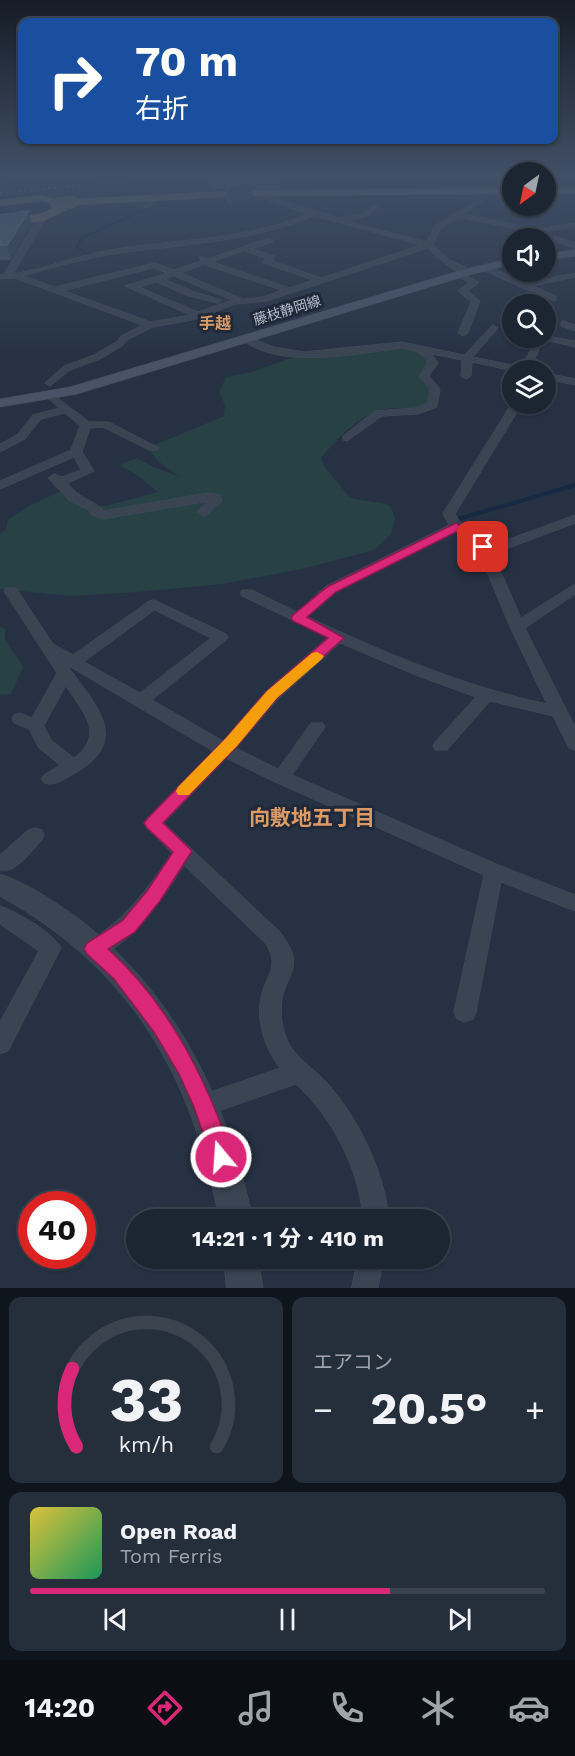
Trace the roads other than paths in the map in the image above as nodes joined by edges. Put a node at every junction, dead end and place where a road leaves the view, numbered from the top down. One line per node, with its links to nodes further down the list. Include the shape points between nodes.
1 (29, 236): 20 (street)
2 (241, 236): 8 (street)
3 (262, 236): 10 (street, via 269,240)
4 (392, 236): 7 (street)
5 (432, 236): 7 (street)
6 (556, 239): 9 (street)
7 (429, 245): 16 (street); 23 (street)
8 (172, 246): 13 (street); 20 (street, via 112,252)
9 (575, 246)
10 (242, 248): 13 (street); 23 (street)
11 (575, 253): 12 (main road)
12 (556, 256)
13 (207, 260): 17 (street); 18 (street)
14 (502, 264): 15 (main road, 藤枝静岡線)
15 (485, 268): 16 (main road, 藤枝静岡線); 24 (street)
16 (463, 273): 37 (street, via 475,282 462,291 476,301); 38 (main road, 藤枝静岡線)
17 (174, 274): 21 (street, via 155,265); 22 (street); 26 (street)
18 (242, 275): 26 (street); 28 (street)
19 (575, 275): 24 (street)
20 (8, 277): 27 (street)
21 (109, 278): 25 (street); 27 (street)
22 (157, 279): 25 (street); 31 (street)
23 (320, 280): 28 (street)
24 (527, 285): 29 (street)
25 (130, 287): 32 (street)
26 (206, 287): 30 (street)
27 (54, 290): 34 (street)
28 (289, 290): 30 (street, via 259,300)
29 (545, 294)
30 (241, 301): 31 (street)
31 (229, 304): 32 (street)
32 (198, 315): 34 (street)
33 (564, 324): 36 (street)
34 (150, 325): 47 (street, via 97,357 67,368)
35 (493, 328): 41 (street)
36 (575, 328)
37 (463, 333)
38 (246, 339): 40 (street, via 272,350 304,355 387,345); 47 (main road, 藤枝静岡線, via 72,392)
39 (575, 344): 42 (street, via 548,338 536,346)
40 (420, 348): 41 (street); 52 (street, via 433,363 424,376 435,389 433,405 418,411 379,413)
41 (467, 358): 43 (street); 45 (street)
42 (527, 360)
43 (502, 362)
44 (556, 374): 46 (street)
45 (466, 376)
46 (575, 382)
47 (51, 389): 48 (main road, 藤枝静岡線); 49 (street)
48 (0, 403)
49 (67, 409): 51 (street); 54 (street, via 37,417 21,437)
50 (511, 414): 61 (street, via 449,514)
51 (86, 425): 53 (street, via 105,424); 55 (street)
52 (347, 438)
53 (153, 448)
54 (0, 449)
55 (76, 452): 56 (street); 57 (street, via 88,471)
56 (39, 468): 57 (street); 58 (street)
57 (61, 482): 59 (street, via 77,501 103,514 216,498)
58 (0, 485)
59 (203, 512)
60 (575, 519): 62 (street)
61 (456, 526): 62 (street); 66 (street, via 331,589)
62 (485, 552): 67 (street)
63 (575, 588): 67 (street)
64 (11, 591): 69 (street, via 48,647)
65 (247, 593): 66 (street)
66 (298, 618): 68 (street)
67 (517, 627): 72 (street)
68 (338, 638): 70 (street); 78 (street, via 272,695)
69 (70, 667): 71 (street); 71 (street, via 154,603 221,637); 74 (street); 79 (street, via 99,733 94,751)
70 (486, 695): 72 (street); 77 (street)
71 (140, 701): 78 (street)
72 (560, 712): 76 (street)
73 (20, 719): 74 (street)
74 (36, 726): 79 (street, via 50,750)
75 (317, 727): 80 (street)
76 (575, 744)
77 (441, 746)
78 (224, 750): 80 (street); 83 (street, via 153,823)
79 (72, 765): 81 (street)
80 (281, 778): 85 (street)
81 (50, 779)
82 (35, 835): 84 (street, via 5,864)
83 (183, 851): 89 (street, via 154,896 128,926); 92 (street, via 273,938 284,957 270,1006 271,1022 280,1049)
84 (0, 862)
85 (494, 871): 87 (street); 90 (street)
86 (0, 884): 89 (street, via 46,909)
87 (575, 903)
88 (0, 914): 91 (street, via 51,948)
89 (94, 949): 93 (street, via 121,973 161,1026)
90 (465, 1012)
91 (0, 1044)
92 (297, 1073): 93 (street); 95 (street, via 319,1090 341,1120)
93 (204, 1105): 94 (street)
94 (234, 1209)
95 (377, 1209)
96 (243, 1269): 98 (street)
97 (369, 1269): 99 (street)
98 (245, 1288)
99 (365, 1288)

